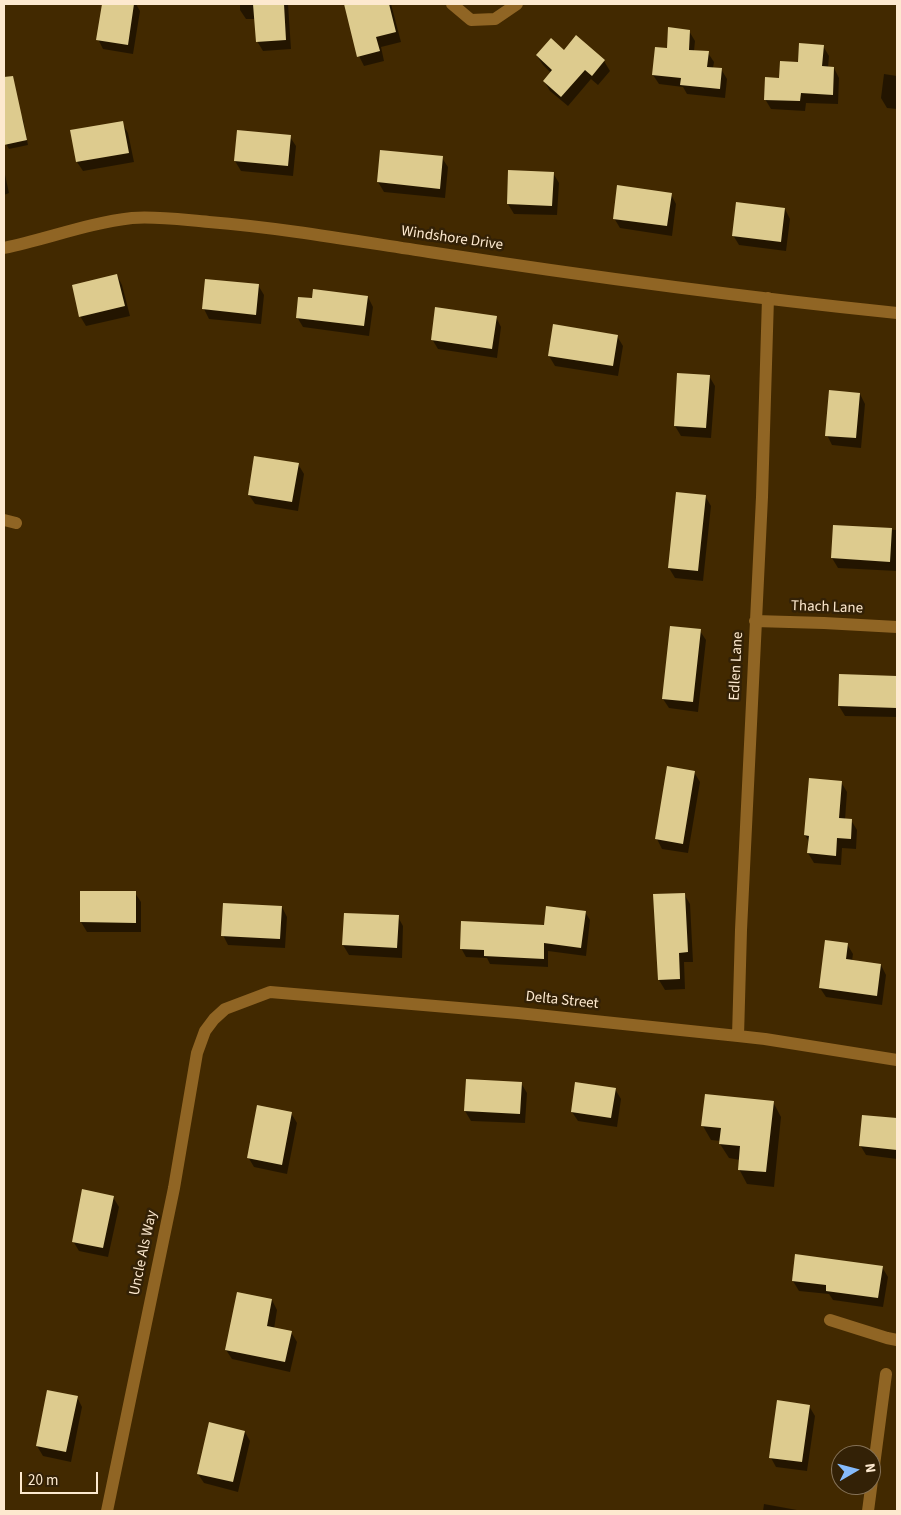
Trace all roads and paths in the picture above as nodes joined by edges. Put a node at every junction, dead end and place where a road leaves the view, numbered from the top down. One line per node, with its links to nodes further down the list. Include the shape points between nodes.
1 (452, 4): 2 (street, via 471,20 495,19)
2 (517, 4)
3 (4, 248): 4 (street, Windshore Drive, via 133,218 184,220 326,236 628,281)
4 (768, 298): 5 (street, Windshore Drive); 6 (street, Edlen Lane)
5 (897, 313)
6 (755, 622): 7 (street, Thach Lane); 9 (street, Edlen Lane)
7 (897, 627)
8 (226, 1009): 9 (street, Delta Street, via 270,992); 14 (street, Uncle Als Way, via 214,1019 197,1052 174,1188)
9 (738, 1036): 10 (street, Delta Street)
10 (897, 1060)
11 (830, 1320): 12 (street)
12 (897, 1340)
13 (886, 1374): 15 (street)
14 (107, 1511)
15 (868, 1511)

